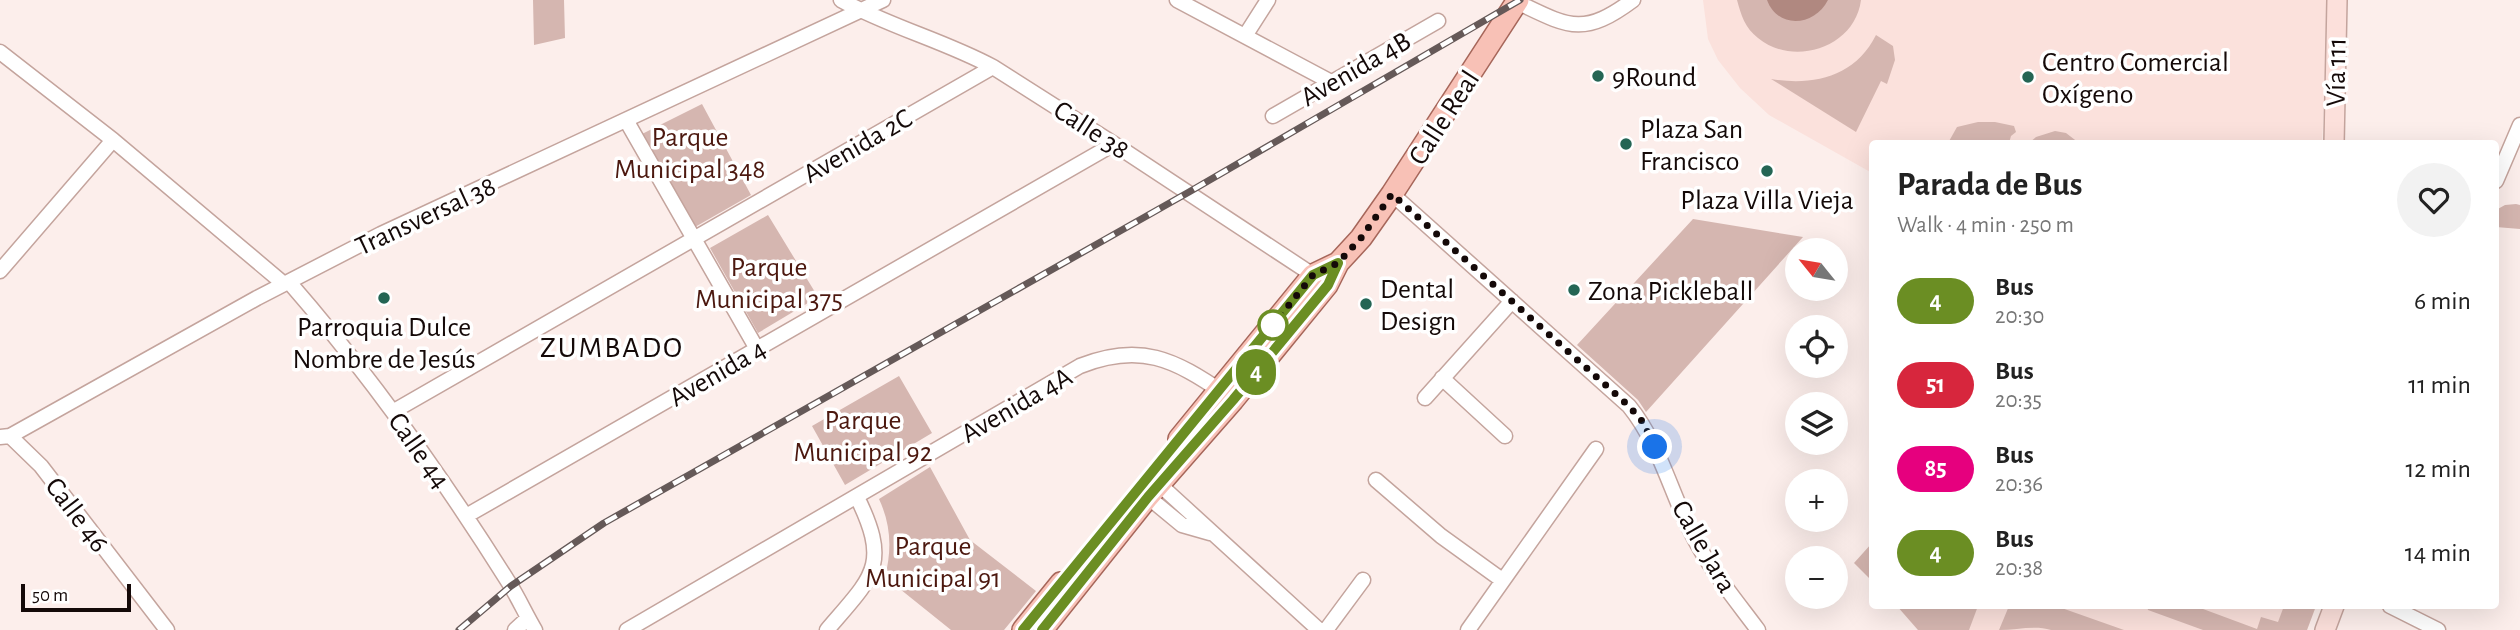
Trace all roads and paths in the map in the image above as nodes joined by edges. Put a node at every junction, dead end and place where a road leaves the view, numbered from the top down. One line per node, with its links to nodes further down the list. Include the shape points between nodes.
1 (841, 0): 8 (street, Calle 38)
2 (883, 0): 8 (street, Transversal 38)
3 (1177, 0): 10 (street)
4 (1268, 0): 10 (street)
5 (1633, 0): 7 (street, via 1600,21 1578,26)
6 (2337, 0): 18 (main road, Vía 111)
7 (1518, 1): 21 (main road, Calle Real)
8 (860, 10): 12 (street, Calle 38); 15 (street, Transversal 38)
9 (1438, 20): 13 (street, Avenida 4B)
10 (1245, 36): 13 (street)
11 (0, 52): 17 (street, Calle 44)
12 (993, 67): 19 (street, Calle 38); 22 (street, Avenida 2C)
13 (1331, 82): 14 (street, Avenida 4B)
14 (1273, 116)
15 (626, 120): 22 (street); 25 (street, Transversal 38)
16 (2520, 125): 20 (street)
17 (113, 140): 23 (street); 25 (street, Calle 44)
18 (2334, 140)
19 (1114, 144): 24 (street, Calle 38); 27 (street, Avenida 4)
20 (2499, 174)
21 (1392, 194): 24 (main road, Calle Real, via 1361,238); 26 (street, Calle Jara)
22 (694, 237): 27 (street); 31 (street, Avenida 2C)
23 (0, 271)
24 (1320, 280): 29 (main road, Calle Real)
25 (286, 283): 31 (street, Calle 44, via 337,338); 32 (street, Transversal 38)
26 (1512, 301): 28 (street); 53 (street, Calle Jara, via 1642,421 1691,533)
27 (757, 349): 38 (street, Avenida 4)
28 (1441, 378): 30 (street); 33 (street)
29 (1226, 395): 36 (main road, Calle Real); 37 (street, Avenida 4A, via 1195,374 1148,355 1099,358); 48 (main road, Calle Real, via 1141,484)
30 (1425, 398)
31 (394, 411): 38 (street, Calle 44)
32 (5, 436): 44 (street, Calle 46, via 41,466)
33 (1505, 436)
34 (1596, 449): 40 (street)
35 (1376, 480): 40 (street)
36 (1153, 491): 49 (main road, Calle Real); 50 (street, via 1182,525 1215,534)
37 (857, 497): 46 (street, Avenida 4A); 47 (street, via 875,541 873,566 861,590)
38 (466, 516): 43 (street, Calle 44)
39 (1363, 580): 51 (street)
40 (1502, 580): 52 (street)
41 (2333, 609): 54 (main road)
42 (2396, 609): 55 (street)
43 (531, 624): 45 (street)
44 (167, 630)
45 (515, 630)
46 (627, 630)
47 (828, 630)
48 (1023, 630)
49 (1042, 630)
50 (1320, 630)
51 (1326, 630)
52 (1468, 630)
53 (1758, 630)
54 (2325, 630)
55 (2438, 630)

